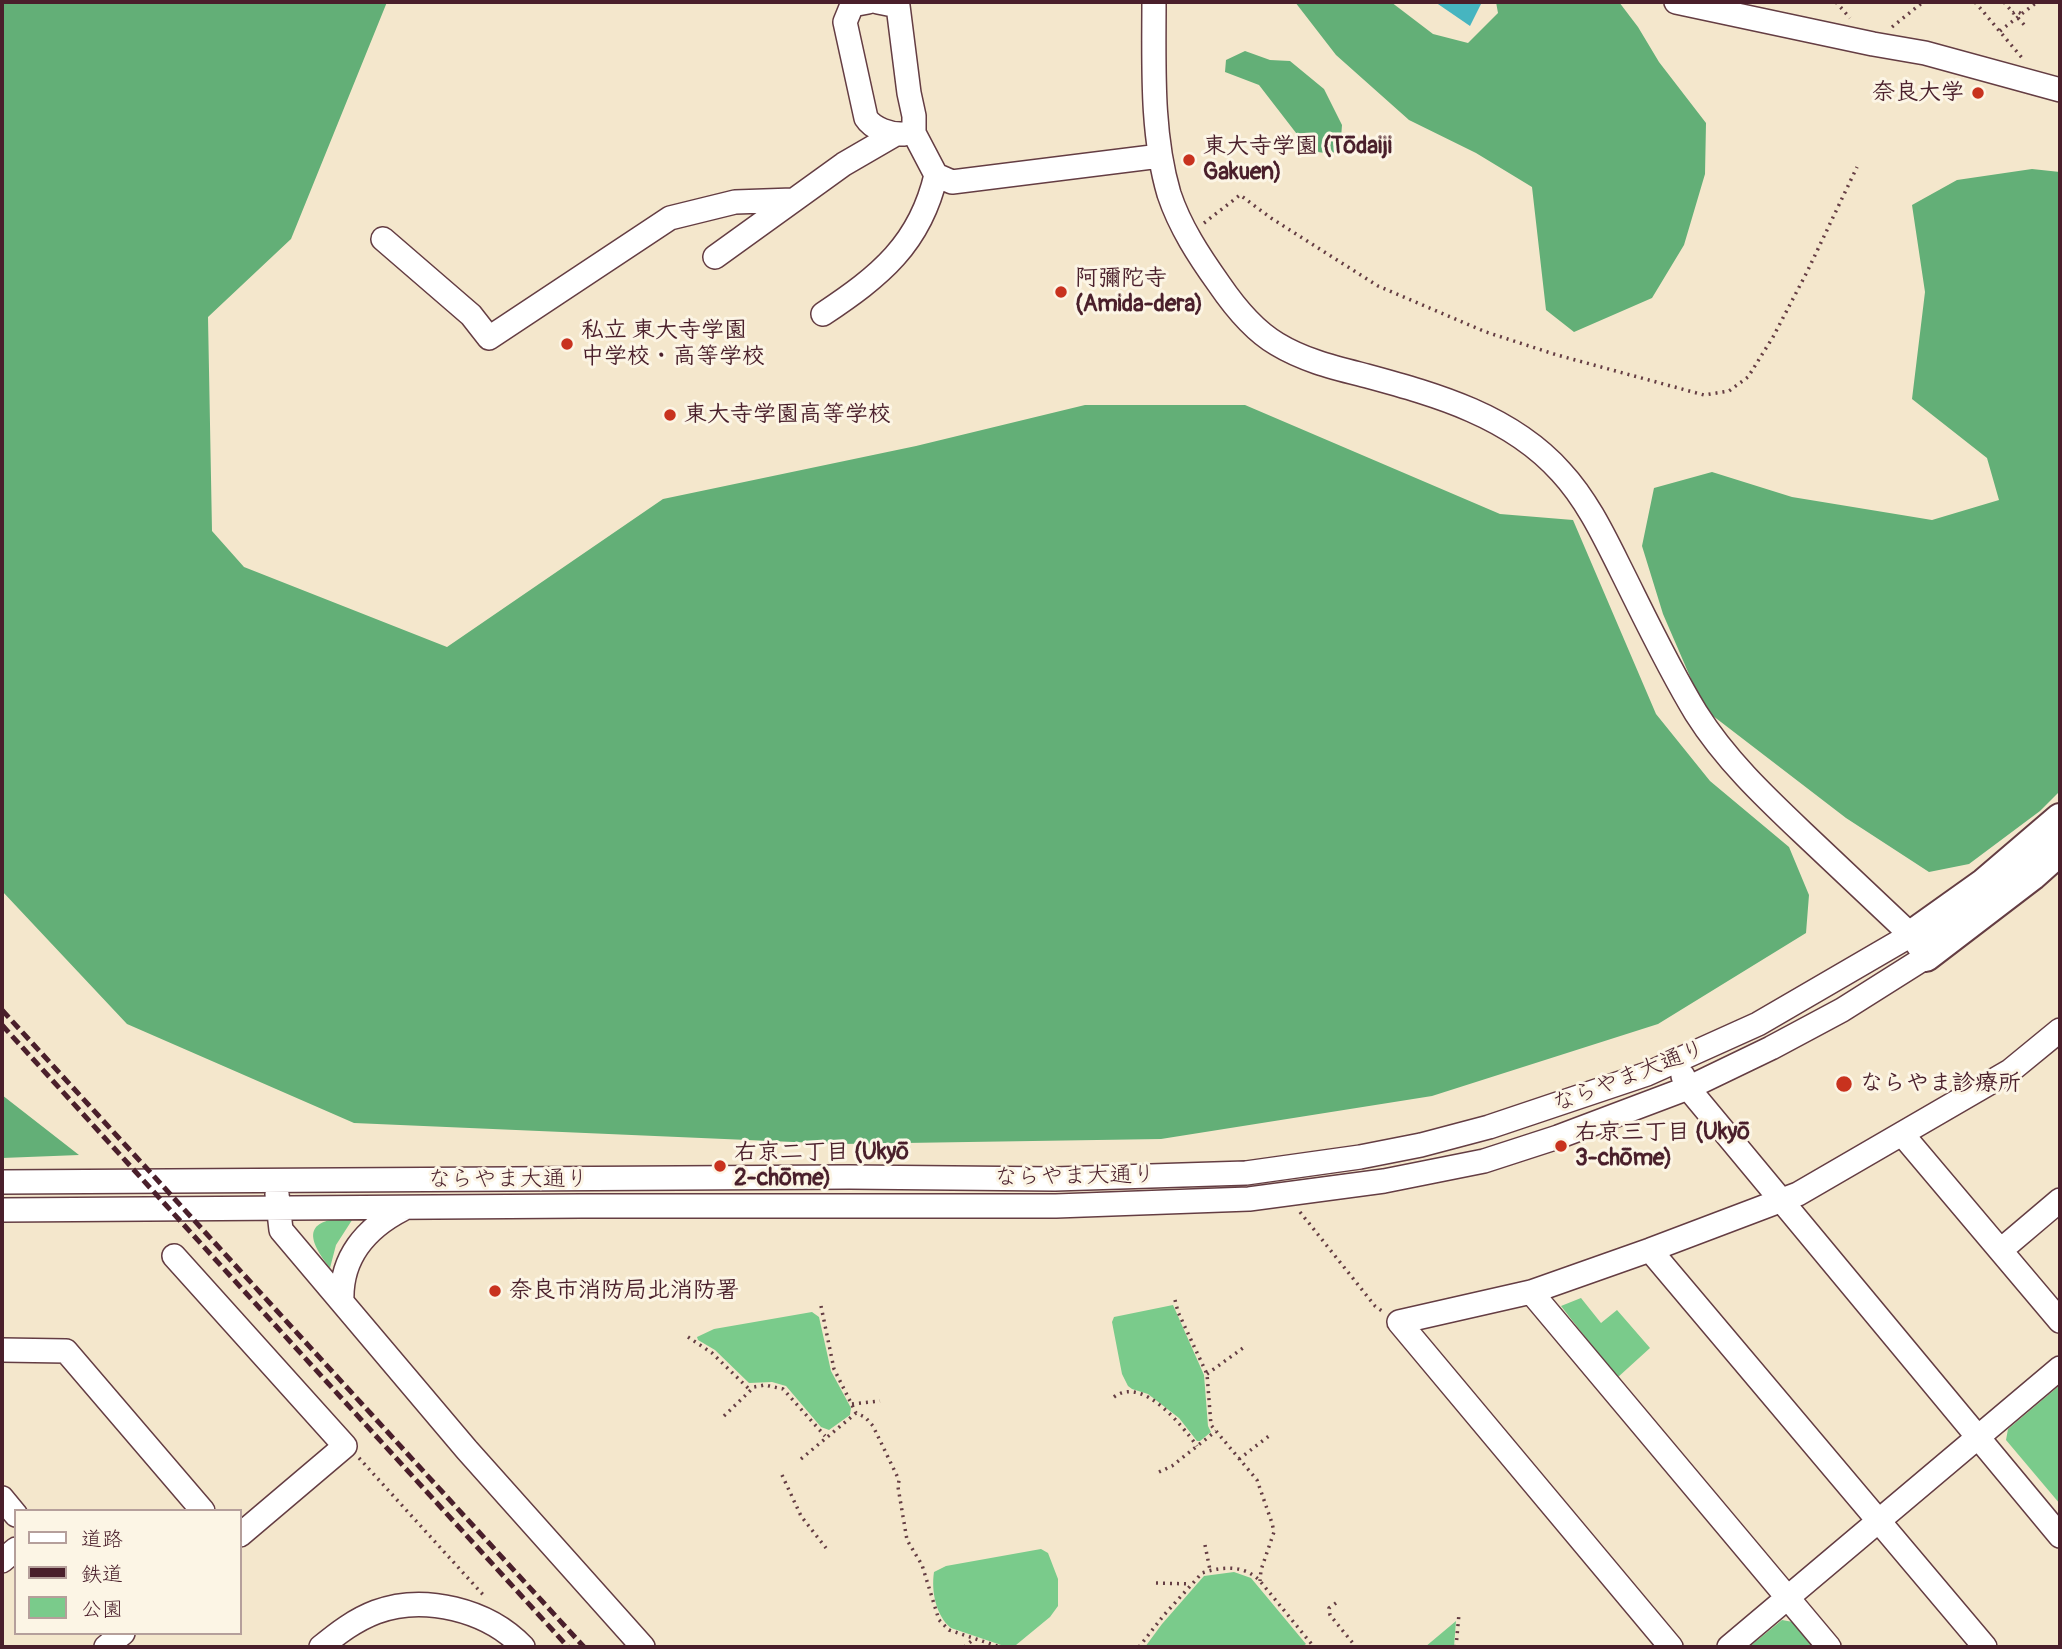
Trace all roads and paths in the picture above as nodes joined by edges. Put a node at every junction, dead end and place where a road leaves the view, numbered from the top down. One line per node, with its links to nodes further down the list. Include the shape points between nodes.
1 (868, 2): 14 (street, via 852,5 845,22 866,118 870,124)
2 (878, 2): 14 (street, via 898,6 914,116)
3 (1154, 2): 15 (street)
4 (1676, 2): 12 (street)
5 (1923, 2): 12 (path)
6 (1975, 2): 11 (path)
7 (2004, 2): 9 (path)
8 (2036, 2): 9 (path)
9 (2020, 16): 10 (path); 11 (path)
10 (2027, 28)
11 (2000, 32): 13 (path)
12 (1873, 44): 13 (street, via 1925,53)
13 (2053, 88)
14 (904, 134): 17 (street); 18 (street, via 844,164)
15 (1160, 156): 17 (street, via 952,182); 19 (street, via 1169,193)
16 (1857, 167): 19 (path, via 1802,283 1748,377 1729,391 1704,395 1556,355 1378,286 1240,195)
17 (936, 175): 22 (street, via 924,215 902,249 856,292)
18 (793, 200): 20 (street, via 736,202 670,218 489,338 471,315); 21 (street)
19 (1188, 234): 25 (street, via 1226,293 1274,342 1320,364 1475,410 1520,436 1560,471 1595,519 1663,655 1730,760)
20 (383, 239)
21 (715, 257)
22 (823, 314)
23 (2060, 818): 25 (main road, ならやま大通り)
24 (2060, 850): 25 (main road, ならやま大通り, via 2032,876)
25 (1918, 946): 27 (street, ならやま大通り); 28 (street, ならやま大通り, via 1842,1010)
26 (2060, 1030): 29 (street, via 2010,1071)
27 (1676, 1062): 28 (street); 30 (street, ならやま大通り, via 1466,1133 1360,1157 1246,1173 1055,1179)
28 (1688, 1088): 33 (street); 35 (street, ならやま大通り, via 1484,1161 1384,1181 1249,1199 1056,1206)
29 (1902, 1134): 33 (street); 39 (street)
30 (277, 1180): 31 (street, ならやま大通り); 34 (street)
31 (2, 1182)
32 (2060, 1200): 39 (street)
33 (1782, 1201): 38 (street); 61 (street)
34 (277, 1207): 35 (street, ならやま大通り); 37 (street, ならやま大通り); 43 (street, via 281,1230)
35 (406, 1208): 43 (street, via 381,1221 360,1244 341,1283)
36 (1297, 1209): 46 (path, via 1375,1306)
37 (2, 1210)
38 (1650, 1250): 41 (street); 71 (street)
39 (2001, 1250): 45 (street)
40 (173, 1256): 62 (street)
41 (1531, 1292): 46 (street); 80 (street)
42 (1175, 1300): 51 (path)
43 (342, 1302): 88 (street)
44 (821, 1306): 55 (path, via 832,1364)
45 (2060, 1321)
46 (1399, 1322): 95 (street)
47 (688, 1337): 52 (path, via 712,1353)
48 (1243, 1348): 51 (path)
49 (2, 1350): 69 (street, via 65,1351)
50 (2060, 1368): 61 (street)
51 (1207, 1374): 58 (path, via 1211,1425)
52 (750, 1391): 57 (path); 59 (path, via 765,1385 783,1389)
53 (1114, 1397): 63 (path, via 1133,1392 1154,1401 1177,1419)
54 (880, 1401): 55 (path)
55 (852, 1404): 56 (path)
56 (856, 1413): 59 (path); 84 (path, via 873,1426 899,1480 907,1540 922,1564 939,1620 949,1630)
57 (724, 1416)
58 (1216, 1431): 63 (path); 65 (path)
59 (825, 1436): 64 (path)
60 (1269, 1436): 65 (path)
61 (1978, 1437): 71 (street); 73 (street)
62 (345, 1446): 72 (street); 82 (path)
63 (1197, 1446): 66 (path)
64 (801, 1459)
65 (1239, 1459): 77 (path, via 1259,1484 1274,1532)
66 (1159, 1472)
67 (782, 1475): 75 (path, via 801,1516)
68 (2, 1498): 70 (street)
69 (201, 1509)
70 (14, 1513)
71 (1878, 1521): 80 (street); 98 (street)
72 (242, 1533)
73 (2060, 1536)
74 (1205, 1545): 76 (path)
75 (826, 1548)
76 (1210, 1570): 77 (path, via 1242,1568); 79 (path)
77 (1260, 1581): 85 (path)
78 (1156, 1583): 79 (path)
79 (1191, 1584): 91 (path)
80 (1787, 1599): 96 (street); 97 (street)
81 (1336, 1603): 93 (path, via 1329,1608 1330,1615)
82 (493, 1606)
83 (1458, 1614): 94 (path)
84 (974, 1639): 89 (path); 90 (path)
85 (1312, 1645): 92 (path)
86 (321, 1647): 87 (street, via 377,1611 414,1604 449,1608 478,1618)
87 (523, 1647)
88 (643, 1647)
89 (964, 1647)
90 (1000, 1647)
91 (1139, 1647)
92 (1306, 1647)
93 (1356, 1647)
94 (1456, 1647)
95 (1671, 1647)
96 (1729, 1647)
97 (1829, 1647)
98 (1985, 1647)

